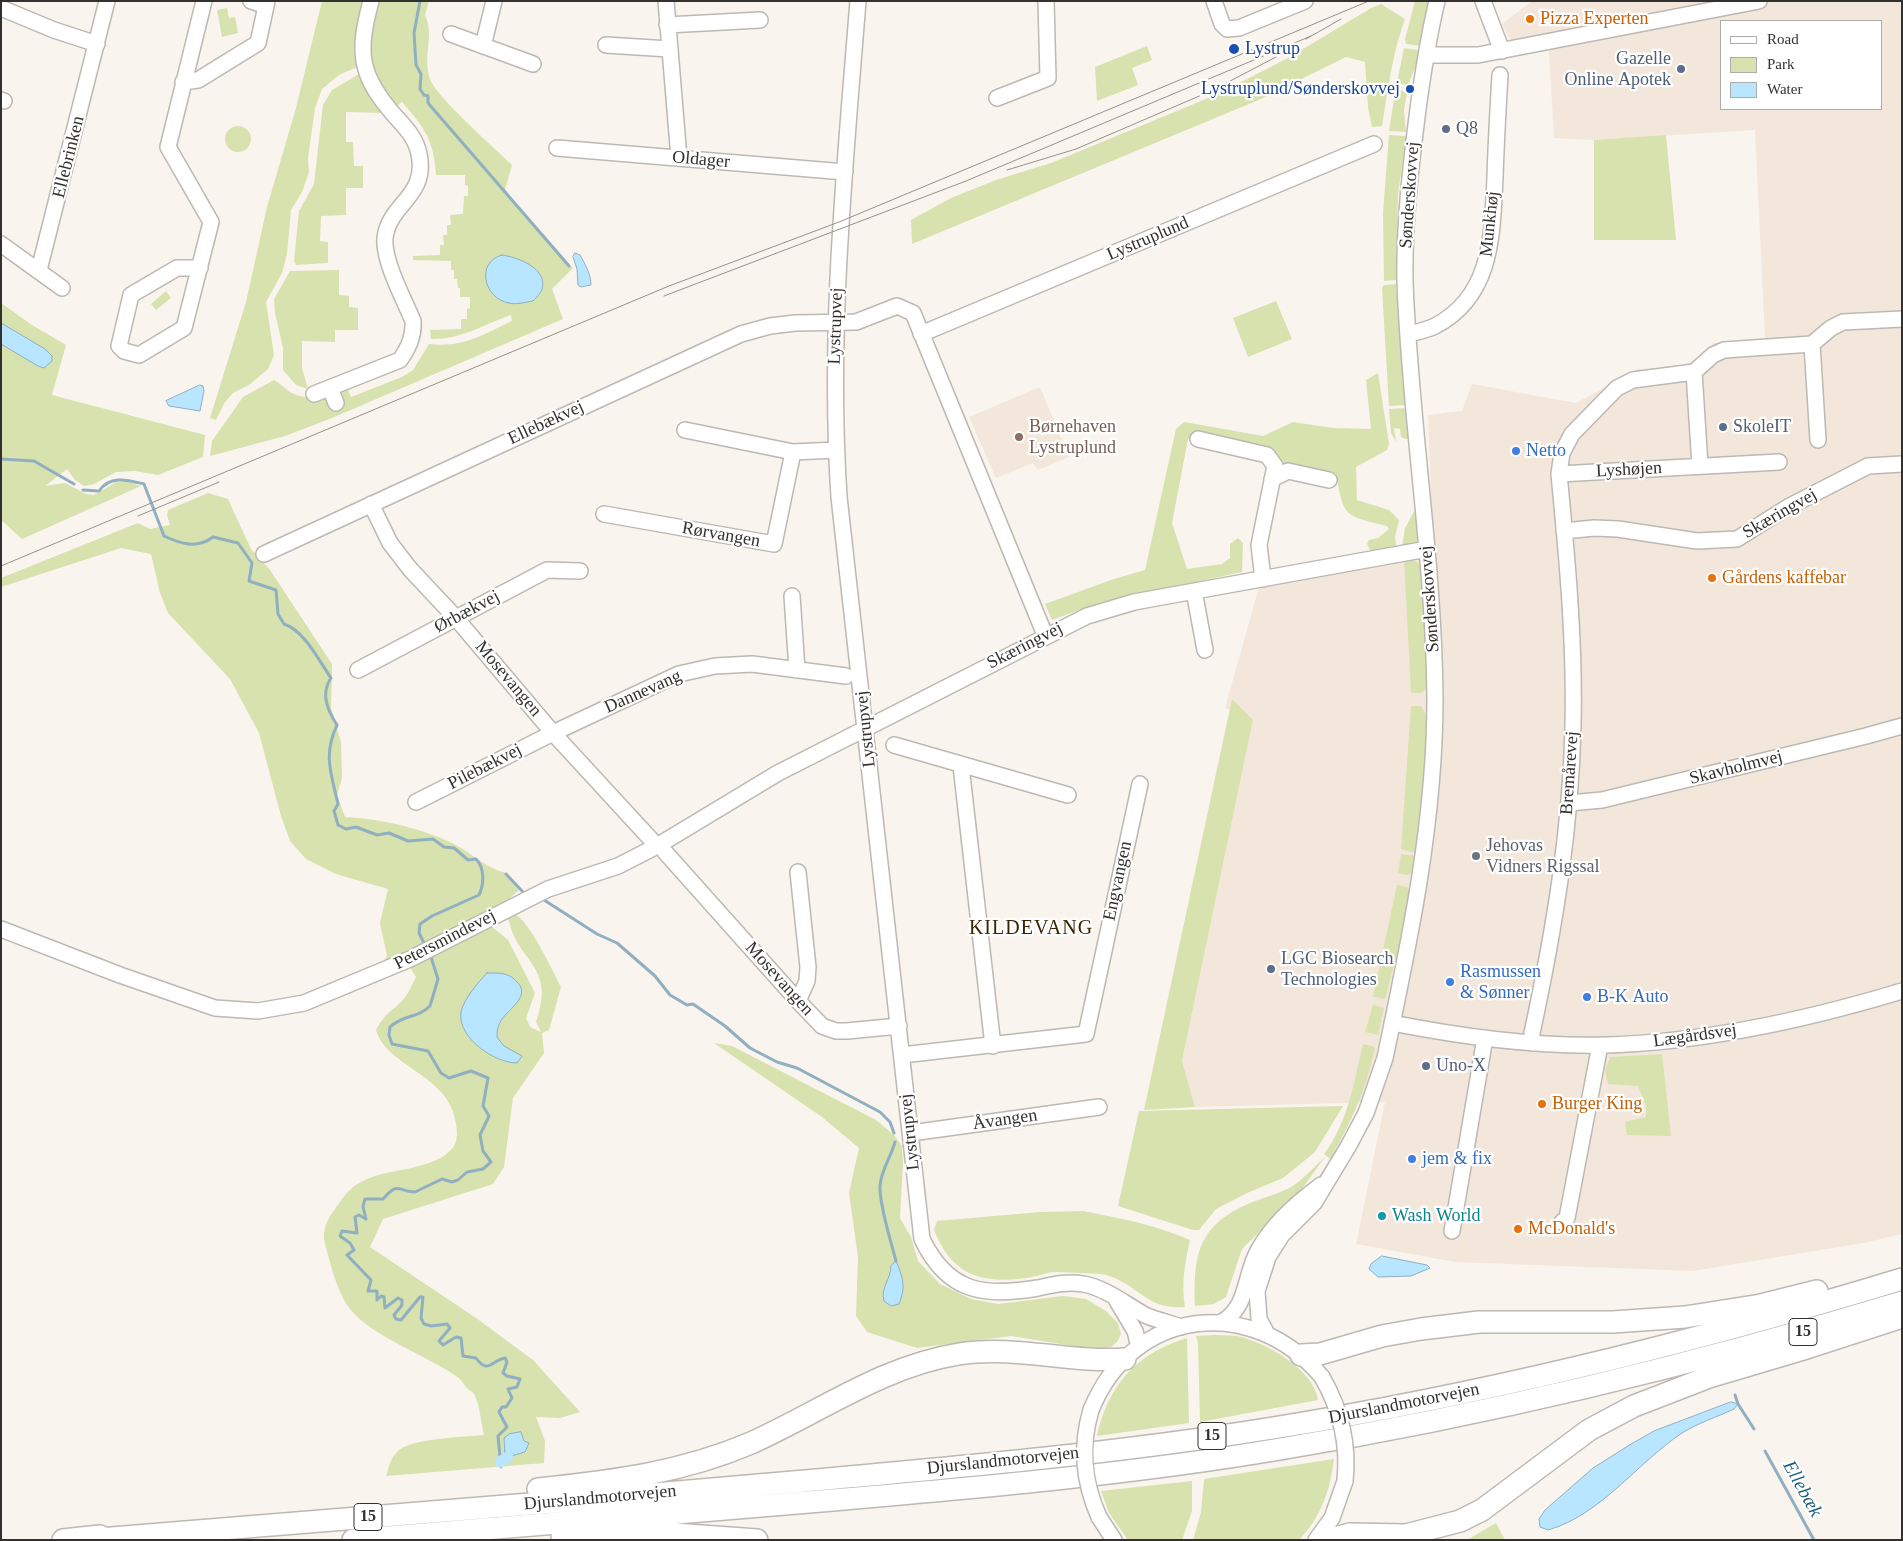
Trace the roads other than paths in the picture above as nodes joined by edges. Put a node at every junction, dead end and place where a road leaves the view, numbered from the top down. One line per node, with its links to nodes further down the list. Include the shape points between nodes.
1 (107, 1): 19 (street, Ellebrinken)
2 (204, 1): 27 (street)
3 (250, 1): 14 (street)
4 (371, 1): 43 (street, via 361,41 370,82 416,143 419,155 418,183 396,213 385,238 389,261 413,321 413,330 400,360)
5 (494, 1): 21 (street)
6 (666, 1): 17 (street)
7 (858, 1): 32 (street, Lystrupvej)
8 (1046, 1): 28 (street, via 1048,78)
9 (1214, 1): 10 (street, via 1227,29 1239,28)
10 (1305, 1)
11 (1437, 1): 24 (street, Sønderskovvej)
12 (1483, 1): 23 (street)
13 (1759, 1): 23 (street)
14 (267, 4): 27 (street, via 258,43 198,80)
15 (1, 8): 19 (street)
16 (760, 20): 17 (street)
17 (667, 24): 22 (street)
18 (451, 34): 21 (street)
19 (97, 44): 35 (street, Ellebrinken)
20 (606, 45): 22 (street)
21 (483, 46): 25 (street)
22 (669, 49): 31 (street)
23 (1502, 51): 24 (street, via 1478,55)
24 (1427, 53): 40 (street, Sønderskovvej, via 1406,206 1405,283)
25 (533, 64)
26 (1500, 75): 40 (street, Munkhøj, via 1492,240 1484,272 1472,293 1455,312 1435,327)
27 (184, 82): 34 (street, via 168,147 211,222)
28 (997, 98)
29 (1374, 144): 39 (street, Lystruplund)
30 (557, 148): 31 (street, Oldager)
31 (679, 158): 32 (street, Oldager)
32 (845, 172): 38 (street, Lystrupvej)
33 (1, 244): 35 (street)
34 (200, 268): 34 (street, via 184,328 139,355 124,352 119,346 130,295 177,268)
35 (39, 270): 36 (street)
36 (62, 288)
37 (1902, 319): 41 (street, via 1843,322)
38 (836, 324): 39 (street, via 856,322 897,306 913,313); 49 (street, Lystrupvej); 57 (street, Ellebækvej, via 795,323 741,334)
39 (921, 334): 67 (street)
40 (1409, 334): 60 (street, Sønderskovvej)
41 (1812, 344): 42 (street, via 1724,350 1712,355); 48 (street)
42 (1694, 372): 53 (street); 54 (street, via 1633,380 1617,388 1572,434 1562,453)
43 (330, 388): 44 (street); 45 (street)
44 (314, 394)
45 (336, 403)
46 (685, 430): 50 (street)
47 (1198, 440): 55 (street, via 1267,455 1275,466)
48 (1818, 440)
49 (836, 450): 50 (street); 73 (street, Lystrupvej)
50 (793, 452): 58 (street, Rørvangen, via 774,544)
51 (1780, 462): 53 (street, Lyshøjen)
52 (1902, 464): 59 (street, Skæringvej, via 1868,466 1788,507 1737,539 1697,541 1618,529)
53 (1700, 466): 54 (street, Lyshøjen)
54 (1559, 474): 59 (street)
55 (1272, 479): 56 (street, via 1288,471); 63 (street, via 1259,545)
56 (1329, 480)
57 (371, 504): 61 (street, Ellebækvej); 66 (street, Mosevangen, via 390,543)
58 (604, 514)
59 (1564, 531): 80 (street, Bremårevej, via 1573,702)
60 (1427, 549): 63 (street, Skæringvej); 86 (street, Sønderskovvej, via 1435,690 1431,791 1420,883)
61 (264, 554)
62 (580, 571): 66 (street, Ørbækvej, via 547,570)
63 (1262, 579): 64 (street, Skæringvej)
64 (1194, 591): 67 (street, Skæringvej, via 1134,602 1087,616); 68 (street)
65 (792, 596): 70 (street)
66 (455, 617): 69 (street, Ørbækvej); 74 (street, Mosevangen)
67 (1045, 635): 73 (street, Skæringvej)
68 (1205, 650)
69 (358, 670)
70 (797, 670): 71 (street, Dannevang); 74 (street, Dannevang, via 752,664 715,666 679,674)
71 (846, 676)
72 (1902, 726): 80 (street, Skavholmvej, via 1602,800)
73 (866, 727): 81 (street, Petersmindevej, via 778,773); 87 (street, Lystrupvej)
74 (553, 732): 79 (street, Pilebækvej); 81 (street, Mosevangen)
75 (894, 745): 76 (street)
76 (961, 766): 78 (street); 91 (street)
77 (1140, 784): 91 (street, Engvangen, via 1086,1034)
78 (1068, 795)
79 (416, 802)
80 (1569, 803): 89 (street, Bremårevej, via 1549,956)
81 (661, 849): 83 (street, Petersmindevej, via 548,889 410,959 304,1003 280,1008 238,1011 191,1001); 85 (street, Mosevangen)
82 (798, 872): 85 (street, via 808,967 807,981)
83 (1, 929)
84 (1902, 991): 90 (street, Lægårdsvej, via 1754,1028 1663,1042)
85 (798, 1001): 87 (street, Mosevangen, via 822,1026 836,1031)
86 (1392, 1023): 88 (street, Lægårdsvej); 95 (street, Sønderskovvej, via 1385,1058 1366,1113)
87 (899, 1026): 92 (street, Lystrupvej)
88 (1485, 1038): 89 (street, Lægårdsvej); 97 (street)
89 (1532, 1043): 90 (street, Lægårdsvej)
90 (1600, 1045): 96 (street, via 1567,1218)
91 (993, 1046): 92 (street, Engvangen)
92 (902, 1055): 94 (street, Lystrupvej)
93 (1099, 1107): 94 (street, Åvangen)
94 (911, 1133): 100 (street, Lystrupvej, via 922,1239 938,1265 952,1278 985,1292 1007,1293 1062,1283 1083,1284)
95 (1326, 1181): 103 (street, Sønderskovvej, via 1272,1230 1251,1263 1239,1307); 105 (street, Sønderskovvej, via 1314,1203 1282,1235 1261,1273 1256,1307)
96 (1562, 1222)
97 (1452, 1230)
98 (1902, 1268): 107 (highway, via 1760,1305 1685,1317 1613,1322 1478,1322 1382,1336 1320,1354)
99 (1902, 1279): 109 (highway, Djurslandmotorvejen / 15, via 1767,1320 1615,1360 1483,1390 1272,1428 970,1466)
100 (1113, 1296): 104 (street, Lystrupvej, via 1146,1316); 106 (street, via 1135,1330)
101 (1902, 1302): 110 (highway, Djurslandmotorvejen / 15, via 1622,1380 1490,1410 1277,1450 973,1488)
102 (1902, 1317): 115 (highway, via 1708,1377 1634,1406 1589,1430 1482,1510 1460,1521 1406,1535 1350,1534)
103 (1222, 1322): 104 (street); 105 (street)
104 (1181, 1327): 106 (street, via 1159,1335)
105 (1266, 1332): 107 (street)
106 (1132, 1353): 108 (highway, via 1084,1360 1017,1350 951,1356 887,1374 800,1420 716,1456 647,1476); 113 (street, bridge, via 1105,1381 1091,1410 1086,1433 1084,1456 1088,1488 1099,1517)
107 (1301, 1354): 114 (street, bridge, via 1322,1377 1341,1419 1346,1450 1345,1481 1332,1518)
108 (62, 1540)
109 (87, 1540)
110 (353, 1540)
111 (475, 1540): 112 (highway, via 660,1533)
112 (757, 1540)
113 (1114, 1540)
114 (1316, 1540)
115 (1327, 1540)

